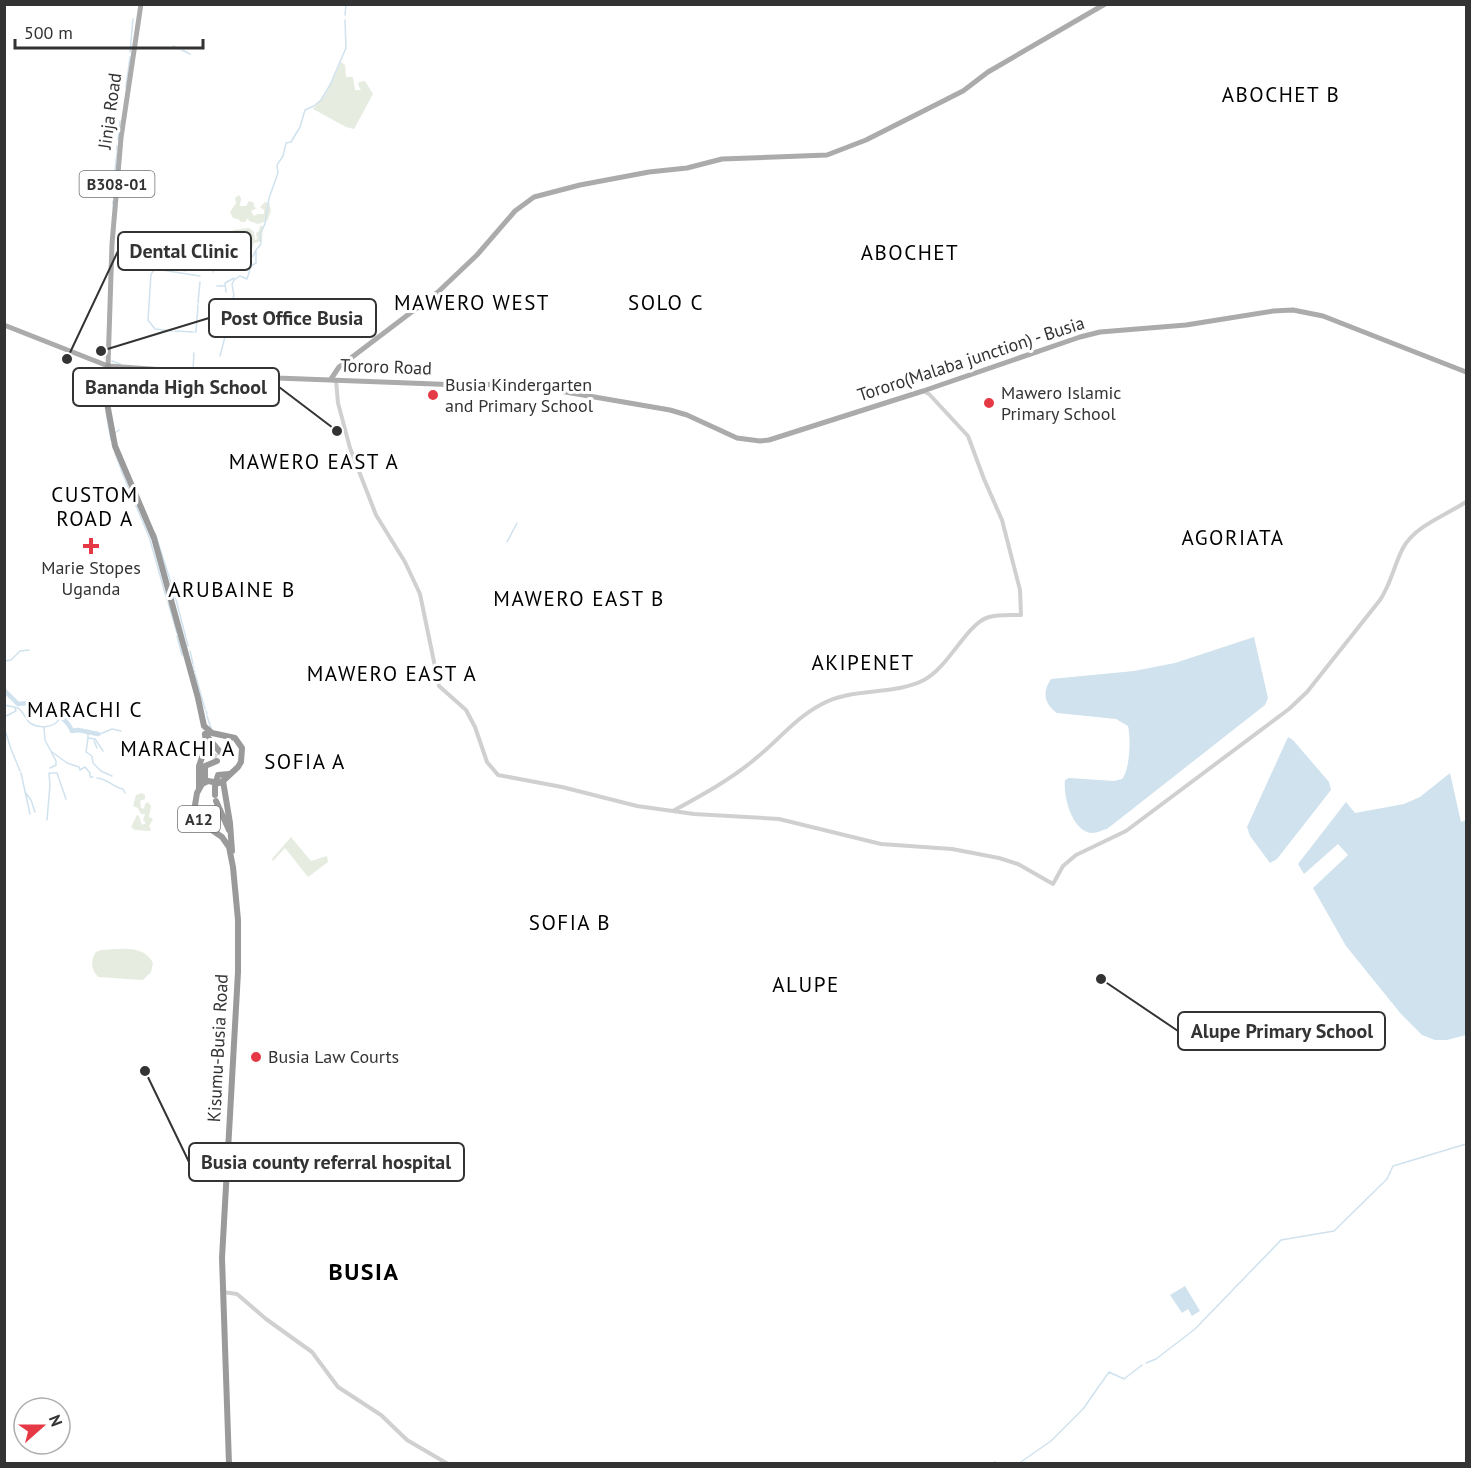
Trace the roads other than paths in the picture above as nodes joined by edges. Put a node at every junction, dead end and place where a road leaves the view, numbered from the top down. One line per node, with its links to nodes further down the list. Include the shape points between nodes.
1 (141, 4): 4 (main road, Jinja Road / B308-01, via 121,138)
2 (1105, 4): 6 (main road, via 988,72 963,91 827,155 722,159 534,197 515,211 438,292 339,367)
3 (4, 326): 4 (main road, Tororo Road)
4 (108, 366): 6 (main road, Tororo Road); 10 (highway, B308-01, via 107,403 115,446 154,538)
5 (1467, 372): 7 (main road, Tororo(Malaba junction) - Busia, via 1323,316 1282,310 1186,325 1100,332)
6 (333, 379): 8 (main road, Tororo Road, via 527,384 670,410); 16 (street, via 350,448 376,515 420,594 438,682 469,715 492,769 498,775)
7 (923, 391): 8 (main road, Tororo(Malaba junction) - Busia, via 769,440); 16 (street, via 968,436 1002,520 1020,590 1021,615 983,619 944,665 925,680 821,704 726,781)
8 (728, 435)
9 (1467, 502): 16 (street, via 1406,542 1380,600 1298,701 1126,831 1076,855 1063,866 1053,884 999,858 952,849 881,844 779,819)
10 (204, 730): 11 (highway); 13 (highway, via 235,738 240,745 241,762); 15 (highway, Kisumu-Busia Road, via 206,746 199,767)
11 (217, 749)
12 (213, 761): 14 (highway, via 204,768)
13 (221, 779): 14 (highway, A12); 17 (highway, A12); 17 (highway, A12, via 216,798)
14 (205, 782): 15 (highway, A12)
15 (199, 788): 18 (highway, Kisumu-Busia Road / A12, via 197,813 203,824)
16 (673, 811)
17 (228, 824): 18 (highway, A12); 19 (highway, A12)
18 (217, 833): 19 (highway, Kisumu-Busia Road / A12, via 226,841)
19 (232, 860): 20 (highway, Kisumu-Busia Road / A12, via 239,940)
20 (222, 1292): 21 (highway, Kisumu-Busia Road / A12); 22 (street, via 237,1294 312,1352 338,1387 381,1415 407,1440)
21 (229, 1464)
22 (448, 1464)

